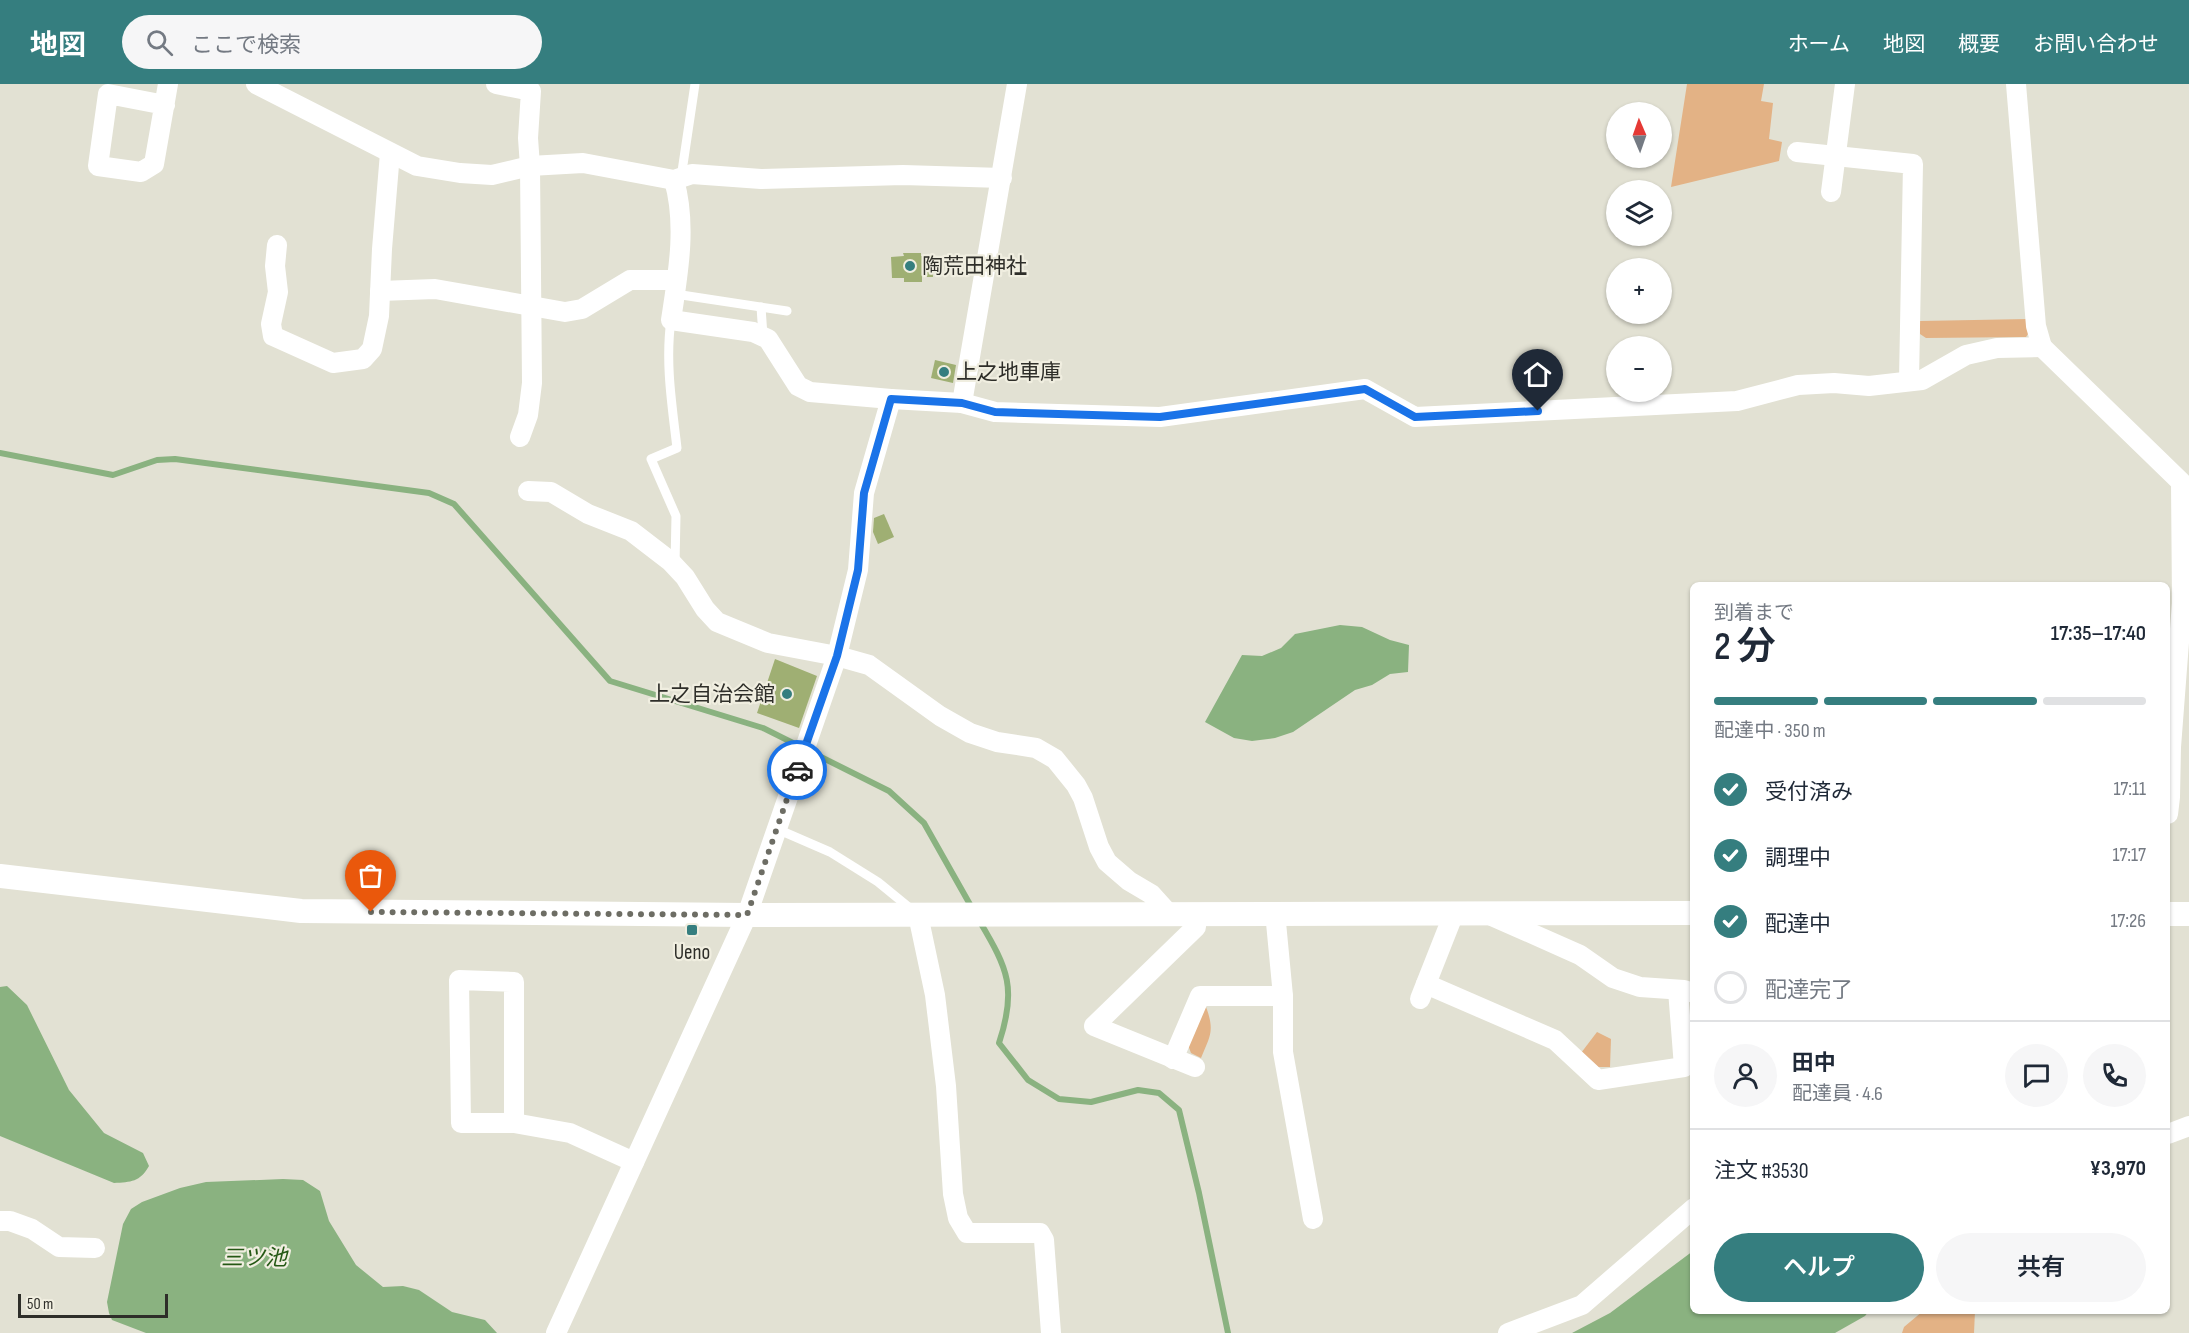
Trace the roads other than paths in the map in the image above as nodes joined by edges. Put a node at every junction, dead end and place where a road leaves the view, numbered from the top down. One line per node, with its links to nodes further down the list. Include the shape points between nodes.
1 (168, 84): 8 (street)
2 (256, 84): 10 (street)
3 (496, 84): 12 (street, via 531,91)
4 (695, 84): 14 (lane)
5 (1017, 84): 13 (street)
6 (1845, 84): 11 (street)
7 (2016, 84): 24 (street, via 2036,326)
8 (165, 105): 8 (street, via 154,164 141,172 98,165 108,94)
9 (1797, 152): 11 (street)
10 (390, 153): 12 (street, via 417,166 460,173 492,175); 18 (street)
11 (1837, 155): 15 (street); 25 (street, via 1913,164)
12 (530, 166): 14 (street, via 583,163); 19 (street)
13 (1002, 178): 14 (street, via 761,178 692,174); 27 (street)
14 (677, 179): 17 (street, via 681,220)
15 (1831, 192)
16 (277, 244): 18 (street, via 279,292 271,324 273,336 333,363 363,359 372,349)
17 (675, 287): 19 (street, via 630,280 582,309 565,312); 20 (lane); 22 (street)
18 (380, 291): 19 (street, via 435,289)
19 (531, 305): 28 (street, via 532,383 528,415)
20 (761, 307): 21 (lane); 23 (lane)
21 (787, 311)
22 (670, 320): 23 (street); 32 (lane, via 670,388 677,448 651,459 676,516)
23 (763, 336): 26 (street, via 798,386 810,392)
24 (2042, 347): 25 (street, via 1997,348 1966,355 1922,380); 29 (street)
25 (1909, 381): 27 (street, via 1869,386 1798,385 1737,401 1415,417 1365,389 1160,417 995,412)
26 (891, 399): 27 (street); 34 (street, via 864,493 858,570)
27 (962, 403)
28 (520, 437)
29 (2185, 488): 31 (street)
30 (528, 491): 32 (street, via 551,492 588,514 632,531)
31 (2185, 565): 33 (street)
32 (675, 566): 34 (street, via 717,622 768,643)
33 (2184, 639): 35 (street)
34 (837, 656): 36 (street); 42 (street, via 869,665 970,733 1036,748 1055,759 1079,791 1107,862 1151,894)
35 (2170, 796)
36 (777, 829): 46 (street); 47 (lane, via 830,852 878,882)
37 (0, 876): 46 (street, via 301,911)
38 (1275, 912): 39 (street); 43 (street); 49 (street)
39 (1454, 912): 40 (street); 48 (street, via 1423,992 1555,1040 1598,1080 1684,1067)
40 (1484, 912): 41 (street); 48 (street, via 1580,955 1613,978 1640,987)
41 (1690, 913)
42 (1169, 914): 43 (street); 47 (street)
43 (1196, 914): 50 (street, via 1196,927 1094,1026)
44 (2170, 914): 45 (street)
45 (2189, 914)
46 (747, 915): 47 (street); 55 (street)
47 (918, 915): 61 (street, via 935,995 958,1218 967,1233 1040,1233 1044,1240)
48 (1686, 992)
49 (1283, 996): 50 (street, via 1200,996); 57 (street, via 1283,1052)
50 (1173, 1059): 51 (street)
51 (1195, 1067)
52 (514, 1123): 52 (street, via 461,1124 459,980 514,982); 55 (street, via 570,1133)
53 (2189, 1126): 54 (street)
54 (2170, 1133)
55 (634, 1162): 60 (street)
56 (1690, 1211): 62 (street, via 1582,1305)
57 (1313, 1219)
58 (0, 1221): 59 (street, via 32,1229 59,1247)
59 (94, 1248)
60 (556, 1333)
61 (1051, 1333)
62 (1508, 1333)

